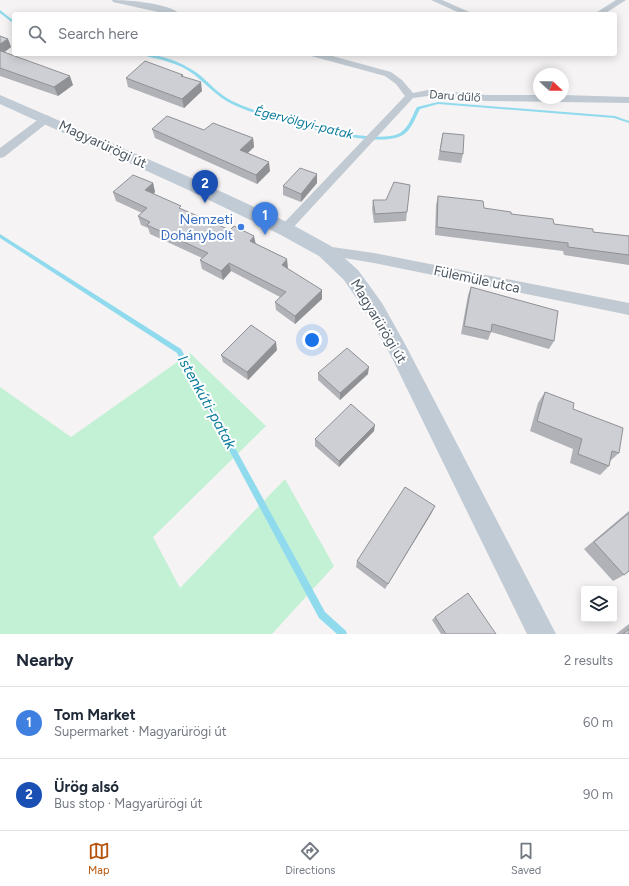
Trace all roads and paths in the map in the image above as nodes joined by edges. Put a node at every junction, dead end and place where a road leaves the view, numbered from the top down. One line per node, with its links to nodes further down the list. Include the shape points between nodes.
1 (116, 0): 4 (street)
2 (435, 0): 5 (street)
3 (622, 0): 6 (street)
4 (170, 12)
5 (465, 12)
6 (601, 12)
7 (321, 56): 8 (street, via 388,74 399,82)
8 (410, 96): 9 (street, Daru dűlő, via 428,93 486,98); 15 (street, Daru dűlő)
9 (533, 98)
10 (0, 99): 13 (main road, Magyarürögi út)
11 (569, 99): 12 (street, Daru dűlő)
12 (629, 100)
13 (47, 118): 14 (street); 15 (main road, Magyarürögi út)
14 (0, 154)
15 (285, 229): 16 (main road, Magyarürögi út)
16 (325, 251): 17 (street, Fülemüle utca, via 374,258); 18 (main road, Magyarürögi út, via 351,275 387,330)
17 (629, 309)
18 (542, 634)

